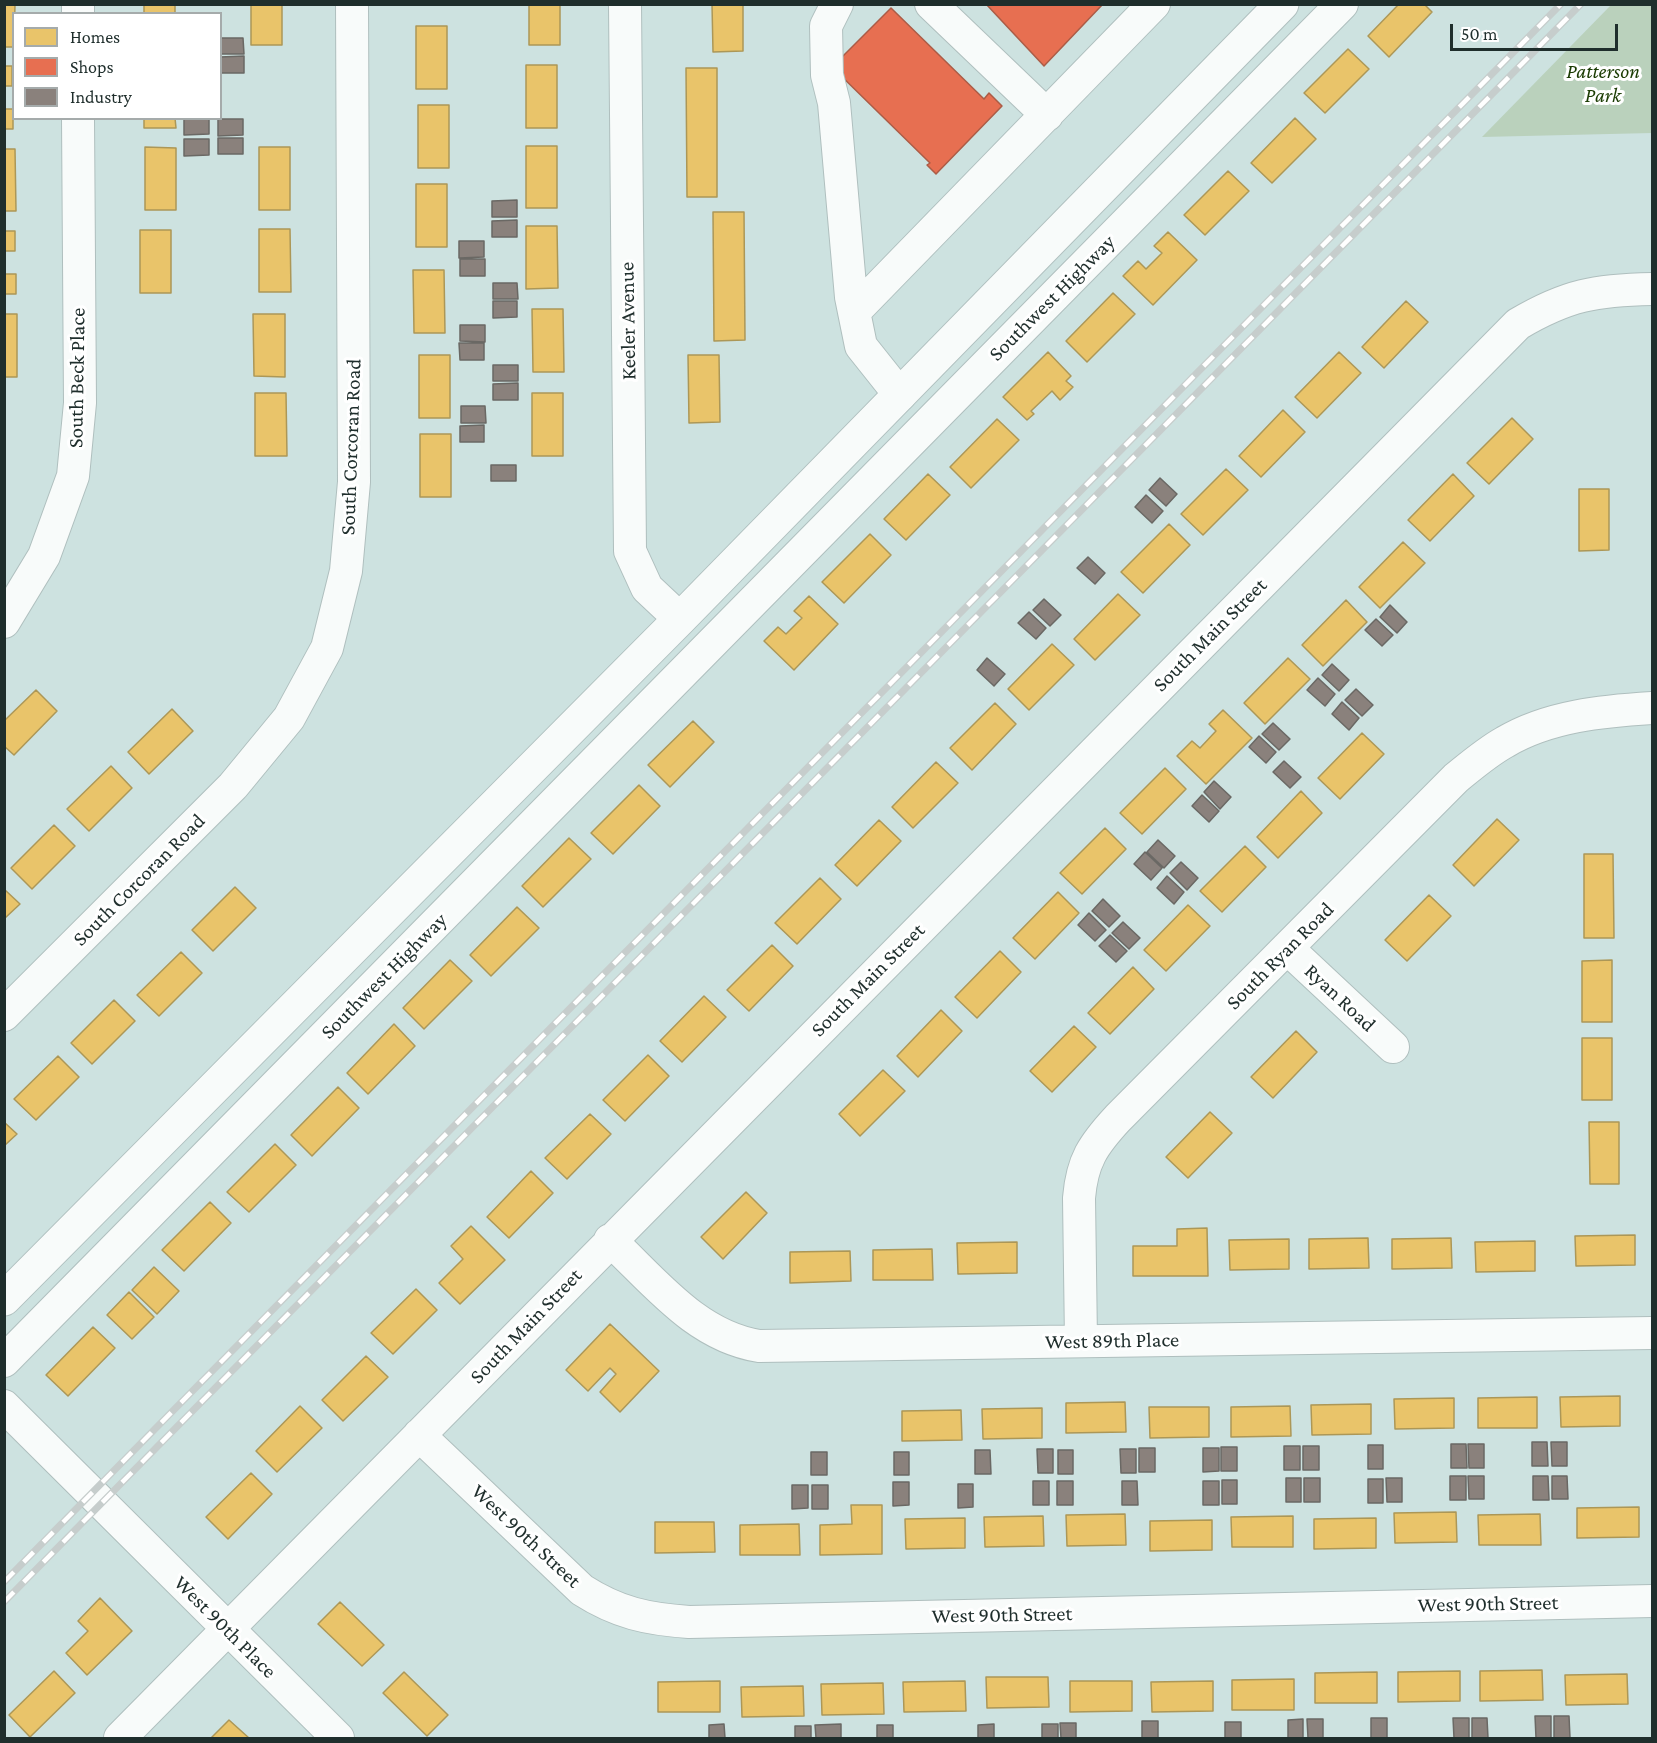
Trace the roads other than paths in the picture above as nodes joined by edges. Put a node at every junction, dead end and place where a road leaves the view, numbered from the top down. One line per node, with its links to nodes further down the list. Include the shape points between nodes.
1 (352, 4): 19 (street, South Corcoran Road, via 354,482 346,571 327,648 288,718 233,786)
2 (625, 4): 15 (street, Keeler Avenue, via 630,551 647,588)
3 (837, 4): 11 (street, via 826,26 827,75 834,103)
4 (931, 4): 8 (street)
5 (1154, 4): 8 (street)
6 (1342, 4): 14 (street, Southwest Highway)
7 (1270, 9): 12 (main road, Southwest Highway)
8 (1047, 114): 11 (street)
9 (78, 120): 16 (street, South Beck Place, via 80,403 74,476 44,556)
10 (1653, 289): 21 (street, South Main Street, via 1606,290 1574,297 1518,324)
11 (854, 312): 12 (street, via 861,346)
12 (900, 395): 13 (main road, Southwest Highway)
13 (735, 564): 14 (street); 15 (main road, Southwest Highway)
14 (763, 591): 25 (street, Southwest Highway)
15 (680, 619): 22 (main road, Southwest Highway)
16 (4, 622)
17 (1653, 708): 18 (street, South Ryan Road, via 1571,717 1506,741 1456,778)
18 (1287, 948): 20 (street, Ryan Road); 24 (street, South Ryan Road, via 1118,1118 1087,1157 1079,1198)
19 (4, 1015)
20 (1393, 1047)
21 (610, 1240): 24 (street, West 89th Place, via 697,1322 741,1343 781,1347); 27 (street, South Main Street)
22 (4, 1299)
23 (1653, 1334): 24 (street, West 89th Place)
24 (1081, 1341)
25 (4, 1361)
26 (4, 1406): 29 (street, West 90th Place)
27 (419, 1436): 28 (street, West 90th Street, via 582,1590 607,1606 658,1620); 29 (street, South Main Street)
28 (1653, 1601)
29 (226, 1628): 30 (street, South Main Street); 31 (street, West 90th Place)
30 (120, 1738)
31 (338, 1738)

